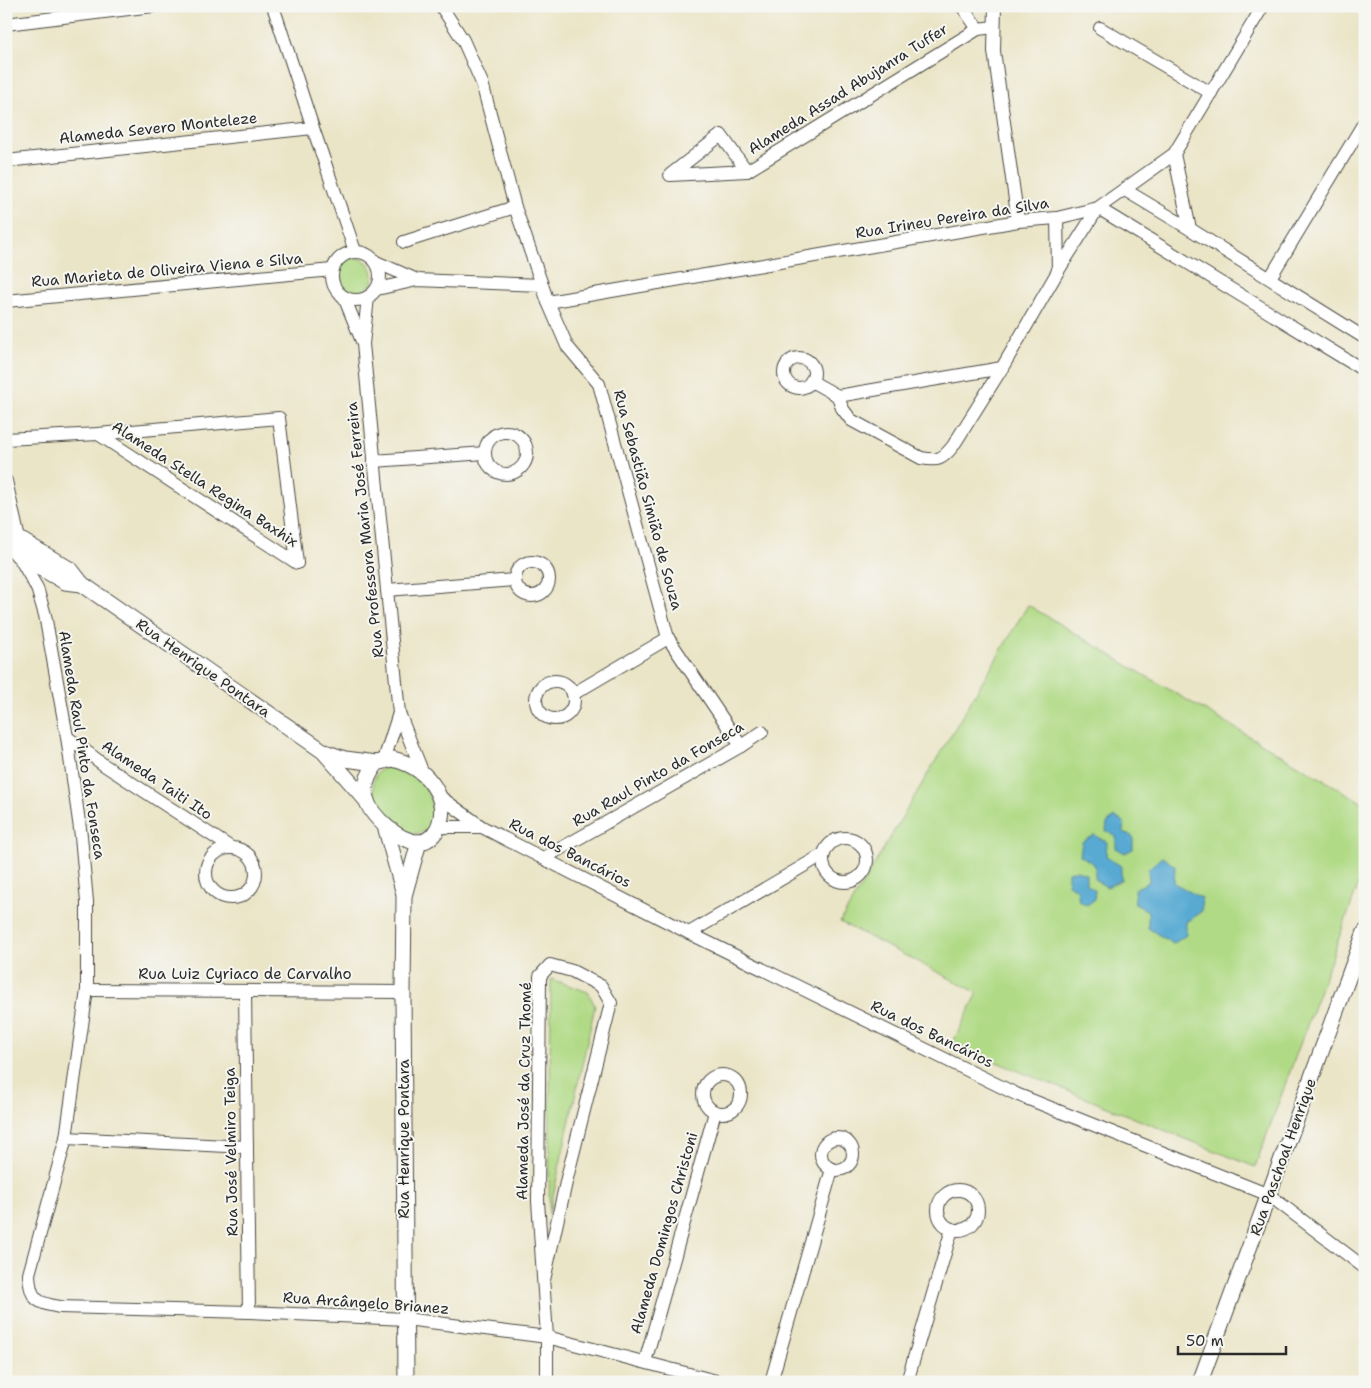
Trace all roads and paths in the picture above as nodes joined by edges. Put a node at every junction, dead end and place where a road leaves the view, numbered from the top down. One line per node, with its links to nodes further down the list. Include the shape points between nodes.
1 (154, 6): 7 (street)
2 (273, 6): 13 (street)
3 (440, 6): 18 (street, Rua Sebastião Simião de Souza, via 463,40 482,83)
4 (962, 6): 9 (street)
5 (995, 6): 8 (street)
6 (1264, 6): 11 (street, Rua Irineu Pereira da Silva)
7 (6, 24)
8 (994, 27): 9 (street, Alameda Assad Abujanra Tuffer); 21 (street, via 994,50)
9 (978, 28): 16 (street, Alameda Assad Abujanra Tuffer)
10 (1100, 28): 11 (street)
11 (1211, 93): 14 (street, Rua Irineu Pereira da Silva)
12 (1365, 122): 28 (street)
13 (312, 128): 15 (street, Alameda Severo Monteleze); 24 (street)
14 (1174, 154): 17 (street, Rua Irineu Pereira da Silva); 22 (street)
15 (6, 161)
16 (747, 171): 16 (street, Alameda Assad Abujanra Tuffer, via 720,135 670,175 727,172)
17 (1125, 190): 19 (street, Rua Irineu Pereira da Silva); 22 (street)
18 (516, 207): 23 (street); 30 (street, Rua Sebastião Simião de Souza)
19 (1098, 208): 20 (street, Rua Irineu Pereira da Silva); 27 (street); 38 (street)
20 (1057, 218): 21 (street, Rua Irineu Pereira da Silva); 27 (street)
21 (1018, 221): 34 (street, Rua Irineu Pereira da Silva)
22 (1190, 229): 28 (street)
23 (404, 242)
24 (355, 251): 25 (street, via 364,252); 26 (street, via 340,257)
25 (376, 262): 29 (street); 31 (street, via 380,275)
26 (332, 270): 32 (street, via 333,286); 33 (street, Rua Marieta de Oliveira Viena e Silva)
27 (1058, 271): 37 (street)
28 (1270, 278): 35 (street)
29 (417, 280): 30 (street); 31 (street)
30 (542, 285): 34 (street, Rua Sebastião Simião de Souza)
31 (372, 293): 32 (street, via 360,300); 36 (street, Rua Professora Maria José Ferreira)
32 (344, 297): 36 (street, Rua Professora Maria José Ferreira)
33 (6, 302)
34 (548, 302): 51 (street, Rua Sebastião Simião de Souza, via 568,346 599,384)
35 (1365, 338)
36 (363, 344): 44 (street, Rua Professora Maria José Ferreira)
37 (1002, 368): 40 (street); 40 (street, via 953,446 944,457 932,460 920,458 851,420)
38 (1365, 371)
39 (811, 382): 40 (street)
40 (838, 396)
41 (98, 434): 41 (street, Alameda Stella Regina Baxhix, via 279,418 297,563 132,455); 42 (street, Alameda Stella Regina Baxhix)
42 (6, 439)
43 (485, 453): 44 (street)
44 (374, 461): 50 (street, Rua Professora Maria José Ferreira)
45 (6, 481): 46 (street)
46 (11, 541): 47 (street, Rua Henrique Pontara); 49 (street, Rua Henrique Pontara, via 71,570)
47 (18, 555): 49 (street, Rua Henrique Pontara, via 65,582); 55 (street, Alameda Raul Pinto da Fonseca, via 37,588 45,615)
48 (514, 580): 50 (street)
49 (82, 584): 57 (street, Rua Henrique Pontara)
50 (387, 590): 53 (street, Rua Professora Maria José Ferreira)
51 (668, 638): 52 (street); 56 (street, Rua Sebastião Simião de Souza)
52 (573, 694)
53 (399, 713): 58 (street, Rua Professora Maria José Ferreira); 59 (street, Rua Professora Maria José Ferreira)
54 (762, 732): 56 (street, Rua Raul Pinto da Fonseca)
55 (67, 737): 66 (street, Alameda Taiti Ito, via 104,765); 72 (street, Alameda Raul Pinto da Fonseca, via 82,836 87,902)
56 (741, 746): 68 (street, Rua Raul Pinto da Fonseca)
57 (323, 752): 58 (street, Rua Henrique Pontara, via 345,759); 61 (street, Rua Henrique Pontara)
58 (380, 762): 59 (street, via 403,761); 61 (street, via 370,771)
59 (422, 772): 60 (street)
60 (439, 796): 63 (street, via 442,806); 64 (street, Rua dos Bancários)
61 (366, 800): 62 (street)
62 (385, 826): 65 (street, via 406,839); 69 (street, Rua Henrique Pontara)
63 (439, 827): 64 (street, Rua dos Bancários); 65 (street, via 430,837)
64 (482, 827): 68 (street, Rua dos Bancários)
65 (419, 842): 69 (street, Rua Henrique Pontara)
66 (230, 847): 66 (street, Alameda Taiti Ito, via 222,849 210,860 206,876 213,891 220,896 236,898 250,889 257,874 252,858 239,848)
67 (824, 854): 71 (street)
68 (544, 858): 71 (street, Rua dos Bancários)
69 (404, 896): 74 (street, Rua Henrique Pontara)
70 (1365, 932): 79 (street, Rua Paschoal Henrique)
71 (690, 933): 79 (street, Rua dos Bancários, via 1016,1094)
72 (86, 990): 73 (street, Rua Luiz Cyriaco de Carvalho); 76 (street, Alameda Raul Pinto da Fonseca)
73 (245, 991): 74 (street, Rua Luiz Cyriaco de Carvalho); 77 (street, Rua José Velmiro Teiga)
74 (403, 992): 85 (street, Rua Henrique Pontara)
75 (714, 1112): 87 (street, Alameda Domingos Christoni)
76 (66, 1138): 77 (street); 83 (street, Alameda Raul Pinto da Fonseca, via 29,1274 29,1286)
77 (246, 1146): 84 (street, Rua José Velmiro Teiga)
78 (832, 1169): 92 (street)
79 (1269, 1195): 81 (street, Rua dos Bancários); 94 (street, Rua Paschoal Henrique)
80 (952, 1229): 93 (street)
81 (1365, 1268)
82 (544, 1280): 82 (street, Alameda José da Cruz Thomé, via 611,1002 601,986 572,971 550,965 540,976 539,1013 538,1201); 86 (street, Alameda José da Cruz Thomé)
83 (35, 1299): 84 (street, Rua Arcângelo Brianez, via 60,1307)
84 (249, 1312): 85 (street, Rua Arcângelo Brianez)
85 (406, 1319): 86 (street, Rua Arcângelo Brianez); 89 (street, Rua Henrique Pontara)
86 (547, 1337): 87 (street, Rua Arcângelo Brianez); 90 (street, Alameda José da Cruz Thomé)
87 (645, 1362): 88 (street, Rua Arcângelo Brianez)
88 (672, 1376): 91 (street, Rua Arcângelo Brianez)
89 (406, 1382)
90 (547, 1382)
91 (720, 1382)
92 (771, 1382)
93 (907, 1382)
94 (1200, 1382)

